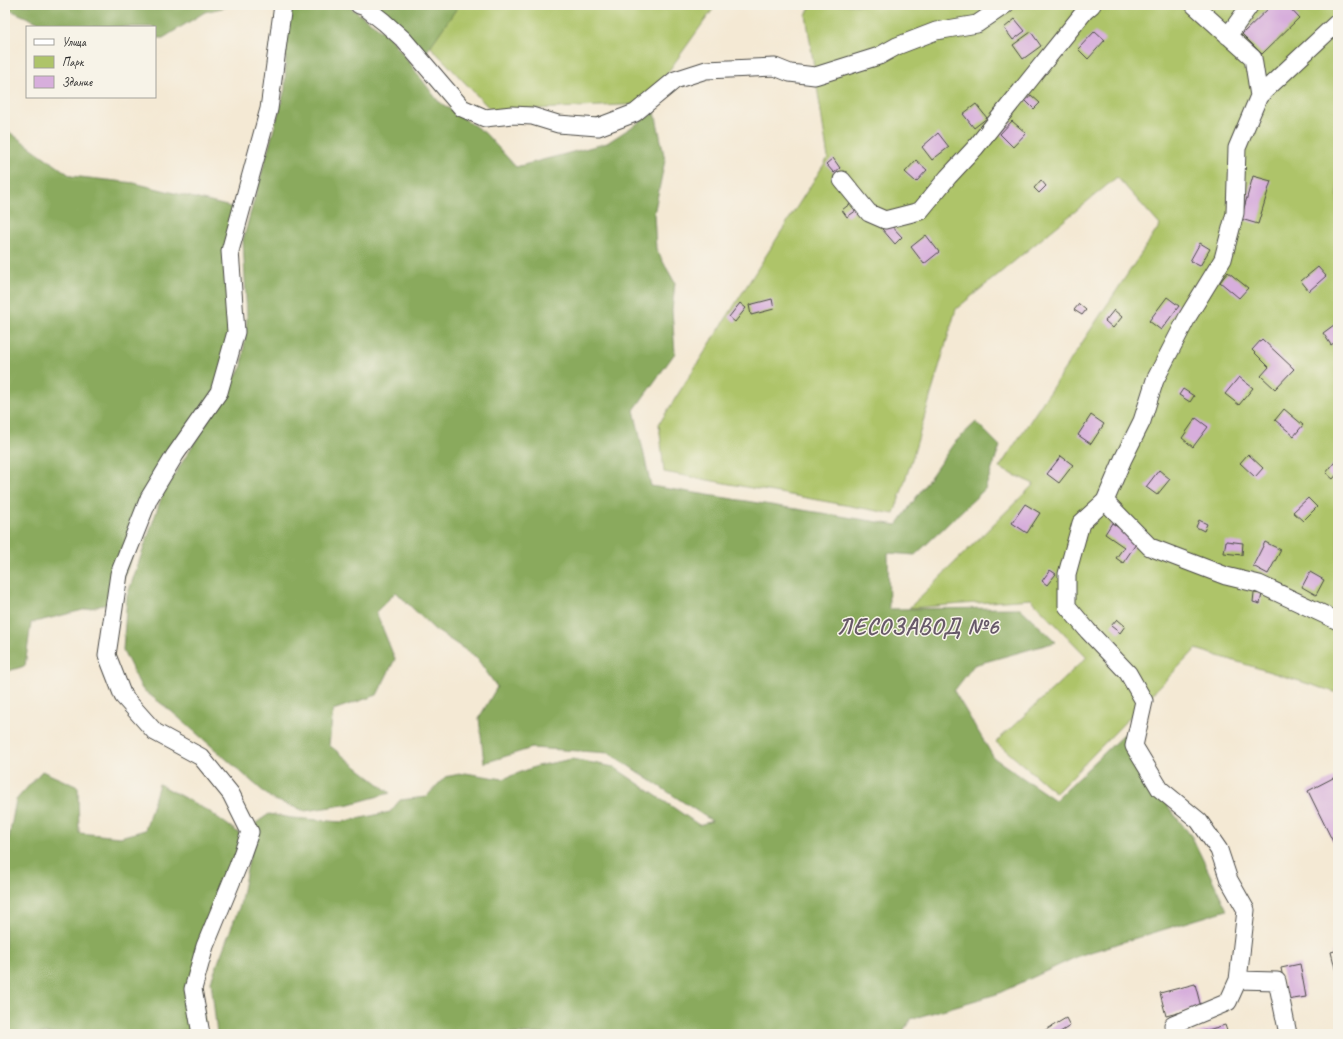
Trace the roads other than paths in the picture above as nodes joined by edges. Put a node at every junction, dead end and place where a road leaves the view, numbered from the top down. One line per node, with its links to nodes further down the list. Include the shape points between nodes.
1 (283, 5): 15 (street, via 270,109 230,251 236,332 219,392 149,498 120,574 107,655 122,696 155,732 201,757 231,794 250,832 205,946 193,989)
2 (359, 5): 3 (street, via 365,7 403,39 462,108 485,118 532,116 558,124 598,127 635,113 675,80 706,70 775,67 790,73 815,76 879,56 936,31 977,24)
3 (1005, 5)
4 (1194, 5): 8 (street)
5 (1250, 5): 8 (street)
6 (1084, 7): 10 (street, via 975,148 920,211 885,220 869,213)
7 (1338, 22): 9 (street)
8 (1228, 36): 9 (street, via 1252,58)
9 (1259, 96): 11 (street, via 1237,148 1235,213 1223,259 1188,316 1155,380 1142,421)
10 (842, 180)
11 (1105, 502): 12 (street, via 1150,547 1226,576 1259,584); 13 (street, via 1081,523 1067,574 1066,606 1128,673 1144,701 1134,746 1160,789 1199,821 1219,850 1229,880 1246,910)
12 (1338, 621)
13 (1238, 980): 14 (street, via 1228,1002); 16 (street, via 1276,981)
14 (1173, 1025)
15 (201, 1034)
16 (1288, 1034)

